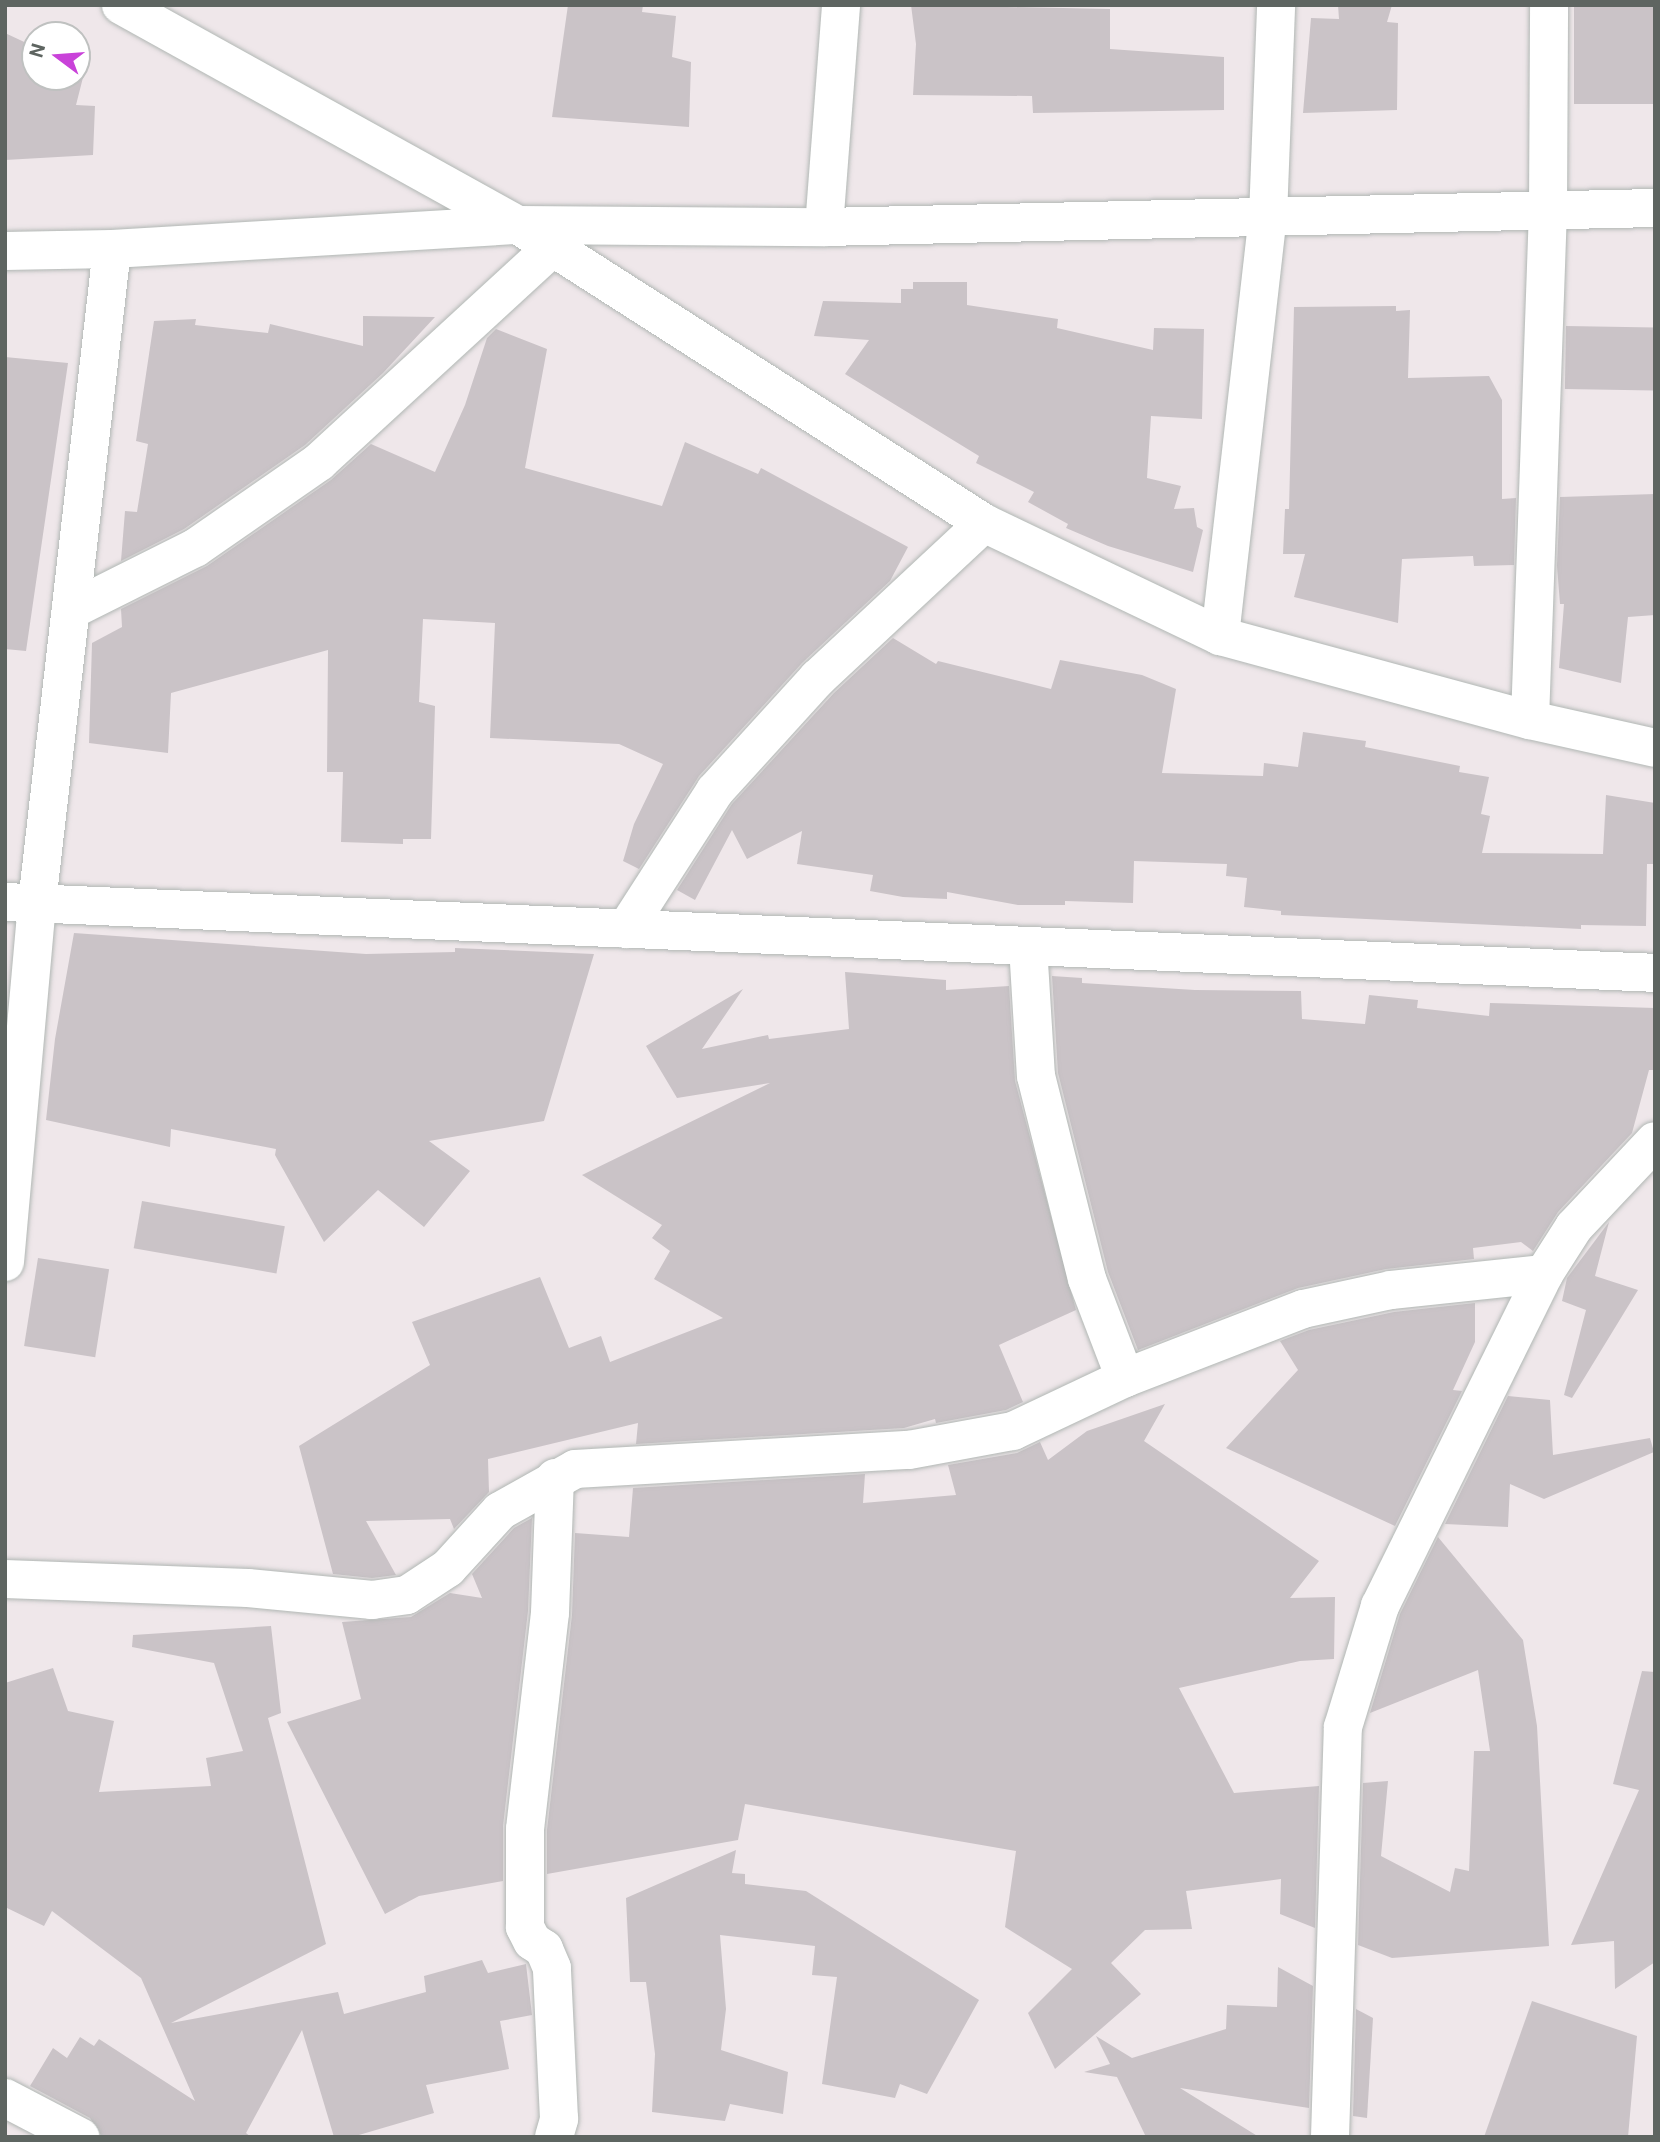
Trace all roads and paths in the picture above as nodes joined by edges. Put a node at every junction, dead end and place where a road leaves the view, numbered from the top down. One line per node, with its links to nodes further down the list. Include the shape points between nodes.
1 (121, 5): 5 (street)
2 (841, 5): 10 (street)
3 (1276, 5): 8 (street)
4 (1549, 5): 7 (street)
5 (162, 15): 9 (street)
6 (1655, 208): 7 (street)
7 (1548, 210): 8 (street); 17 (street)
8 (1268, 216): 10 (street); 16 (street)
9 (517, 225): 10 (street); 11 (street); 12 (street)
10 (824, 227)
11 (552, 248): 14 (street); 15 (street, via 318,462 195,548)
12 (112, 249): 13 (street); 15 (street)
13 (5, 251)
14 (984, 523): 16 (street); 20 (street, via 818,678 715,791)
15 (71, 610): 19 (street)
16 (1220, 636): 17 (street)
17 (1530, 720): 18 (street)
18 (1655, 748)
19 (21, 902): 20 (street); 24 (street)
20 (626, 929): 21 (street)
21 (1028, 946): 22 (street); 26 (street, via 1036,1076 1087,1279)
22 (1655, 973)
23 (1655, 1141): 25 (street, via 1574,1227)
24 (5, 1262)
25 (1544, 1274): 26 (street, via 1391,1290 1303,1309); 32 (street, via 1380,1606 1343,1727)
26 (1125, 1378): 27 (street, via 1013,1431 909,1450 600,1465)
27 (555, 1478): 28 (street, via 500,1511 448,1568 407,1595 372,1600 248,1588); 31 (street, via 548,1636 526,1829 525,1927 532,1941 544,1949 552,1968 559,2119)
28 (5, 1579)
29 (5, 2098): 30 (street)
30 (80, 2137)
31 (554, 2137)
32 (1330, 2137)

